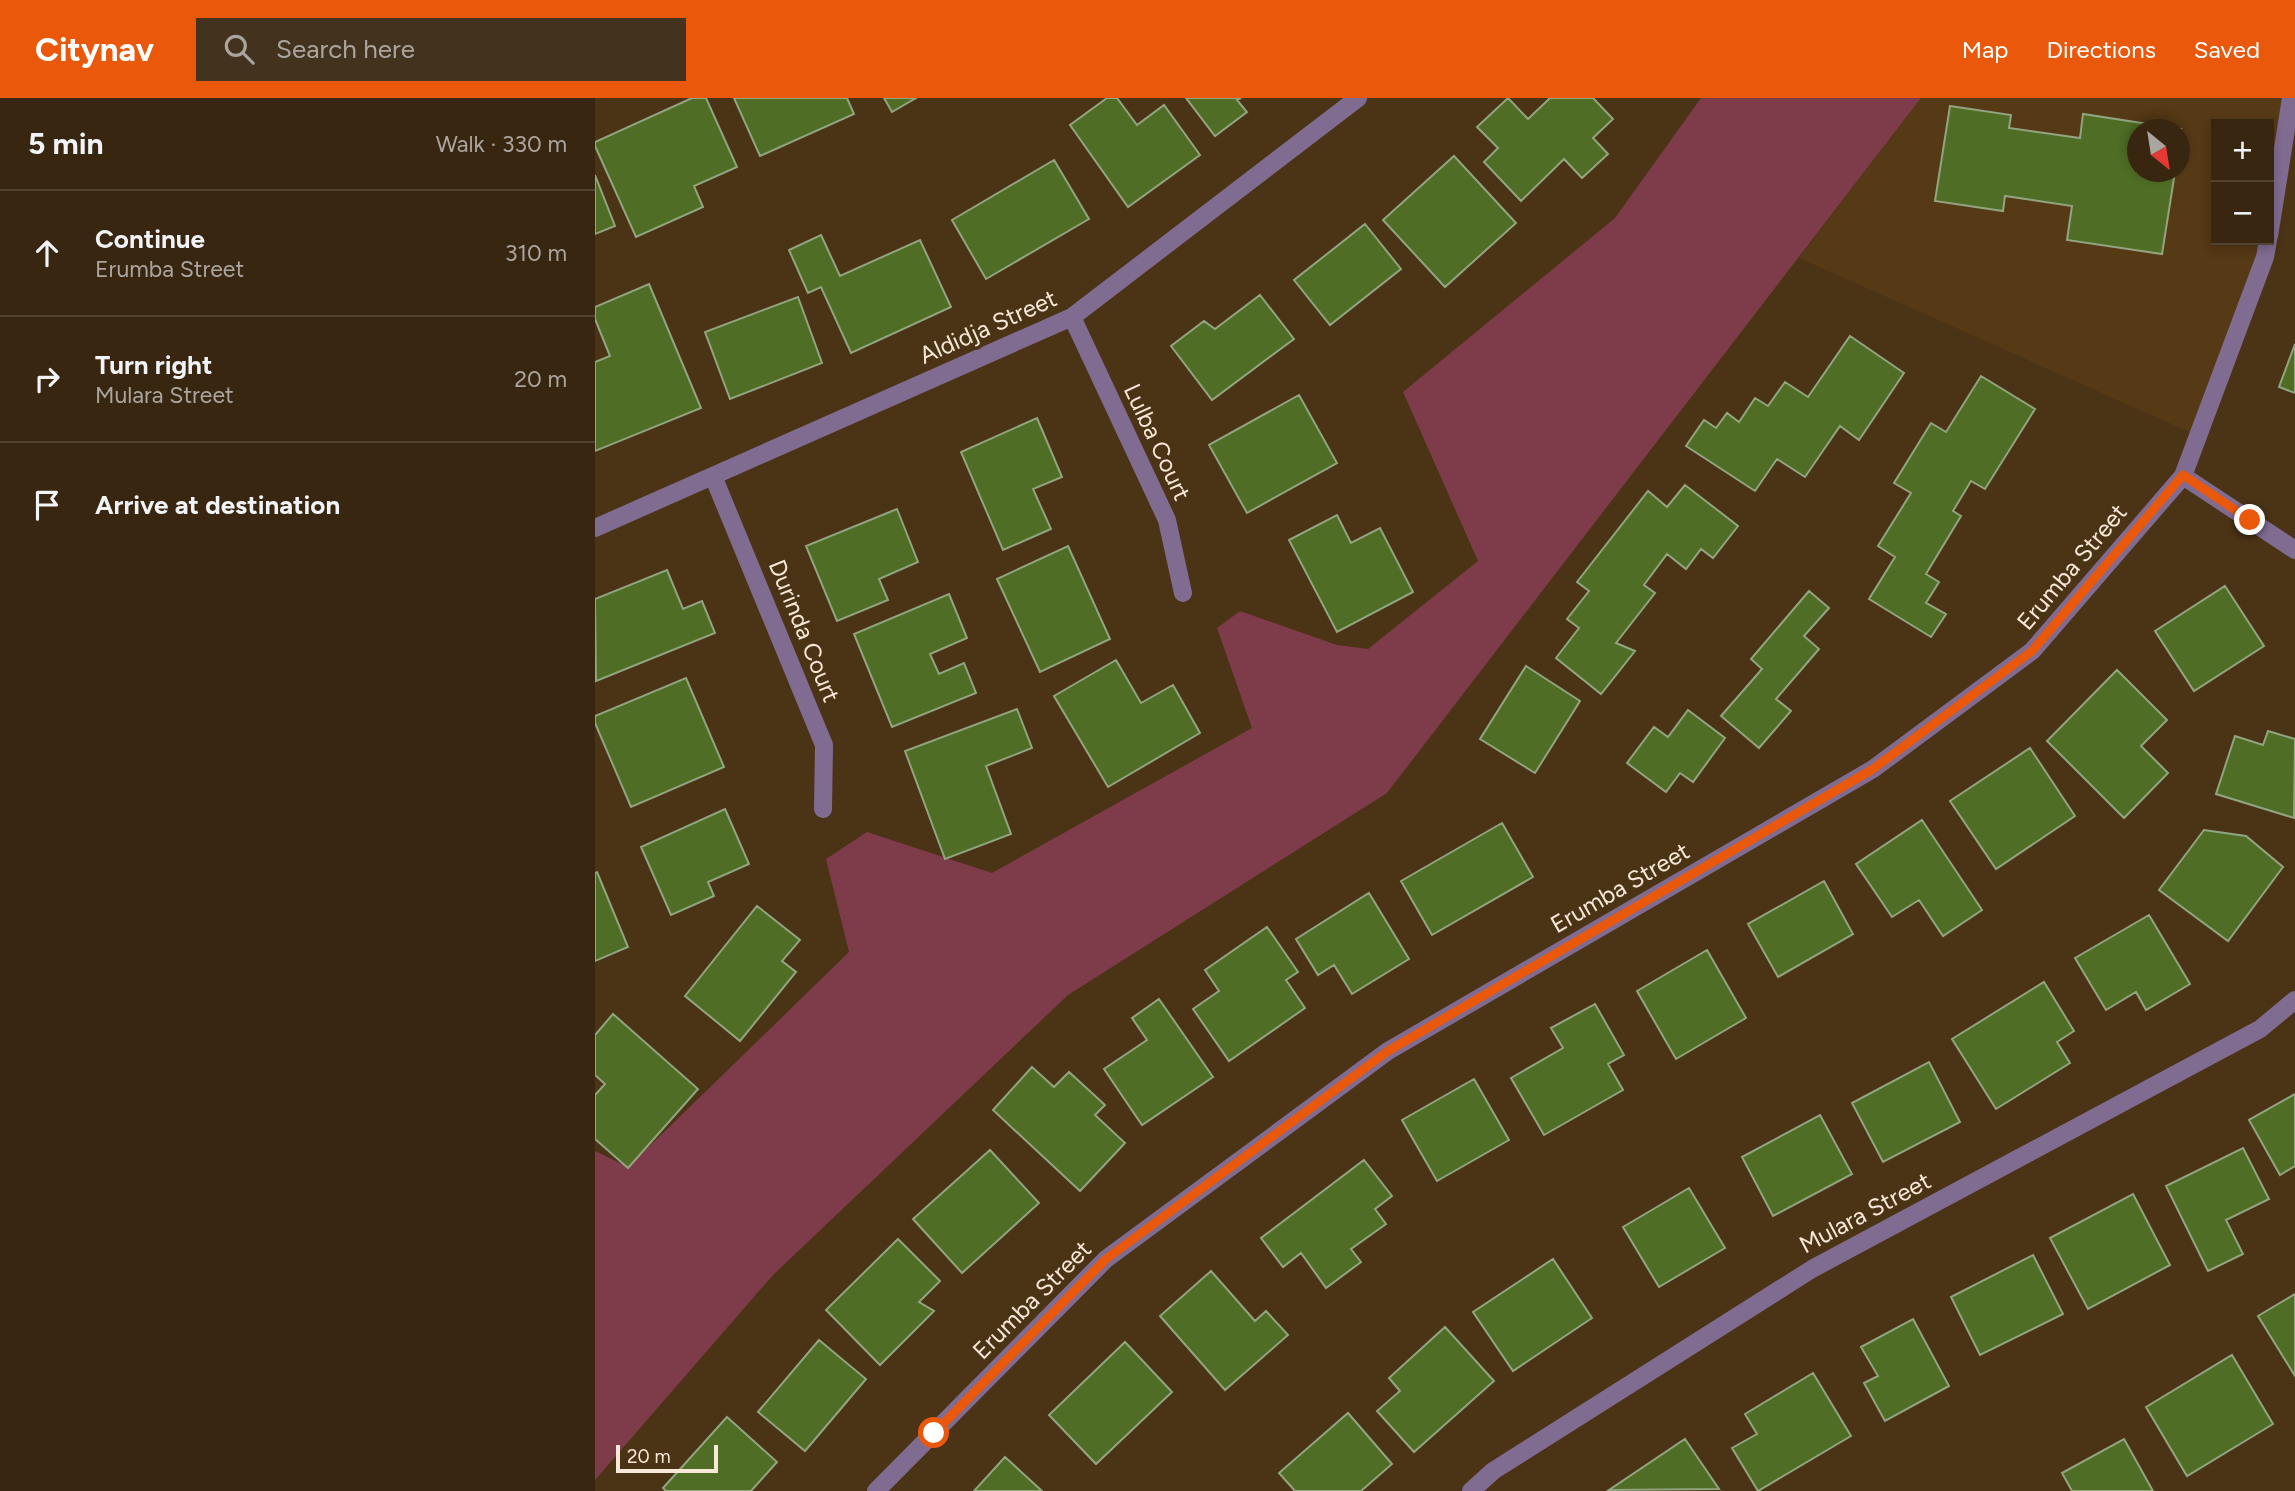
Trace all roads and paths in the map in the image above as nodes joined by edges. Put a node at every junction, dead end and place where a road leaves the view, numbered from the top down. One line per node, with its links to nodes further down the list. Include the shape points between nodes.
1 (1358, 98): 5 (street, Aldidja Street)
2 (2291, 98): 3 (street, Erumba Street)
3 (2274, 201)
4 (2267, 245): 6 (street, Erumba Street)
5 (1072, 317): 7 (street, Aldidja Street); 10 (street, Lulba Court, via 1167,520)
6 (2183, 475): 9 (street); 13 (street, Erumba Street, via 2032,651 1873,769 1388,1051 1106,1259)
7 (713, 476): 8 (street, Aldidja Street); 11 (street, Durinda Court, via 824,745)
8 (595, 528)
9 (2295, 550)
10 (1183, 593)
11 (823, 809)
12 (2295, 1000): 14 (street, Mulara Street, via 2260,1028 1812,1269 1493,1471)
13 (876, 1491)
14 (1471, 1491)

